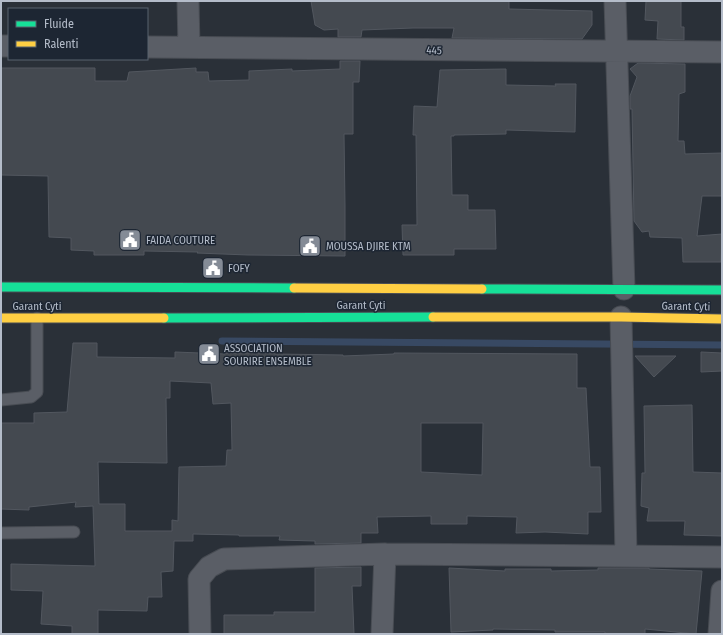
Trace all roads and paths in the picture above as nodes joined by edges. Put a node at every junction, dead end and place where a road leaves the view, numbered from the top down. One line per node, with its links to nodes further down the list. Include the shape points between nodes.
1 (188, 1): 4 (street)
2 (615, 1): 5 (street)
3 (148, 47): 4 (street, 445)
4 (189, 47): 5 (street, 445)
5 (617, 51): 6 (street, 445); 8 (street)
6 (722, 52)
7 (1, 287): 8 (main road, Garant Cyti)
8 (624, 289): 9 (main road, Garant Cyti)
9 (722, 290)
10 (621, 317): 12 (main road, Garant Cyti); 13 (main road, Garant Cyti); 18 (street)
11 (1, 318): 12 (main road, Garant Cyti)
12 (37, 318): 14 (lane, via 38,392 31,397)
13 (722, 319)
14 (1, 400)
15 (74, 532): 16 (lane)
16 (1, 533)
17 (386, 554): 18 (street); 21 (street, via 224,559 209,567 199,579); 22 (street)
18 (626, 556): 19 (street)
19 (722, 557)
20 (722, 591): 23 (street)
21 (200, 634)
22 (382, 634)
23 (719, 634)

